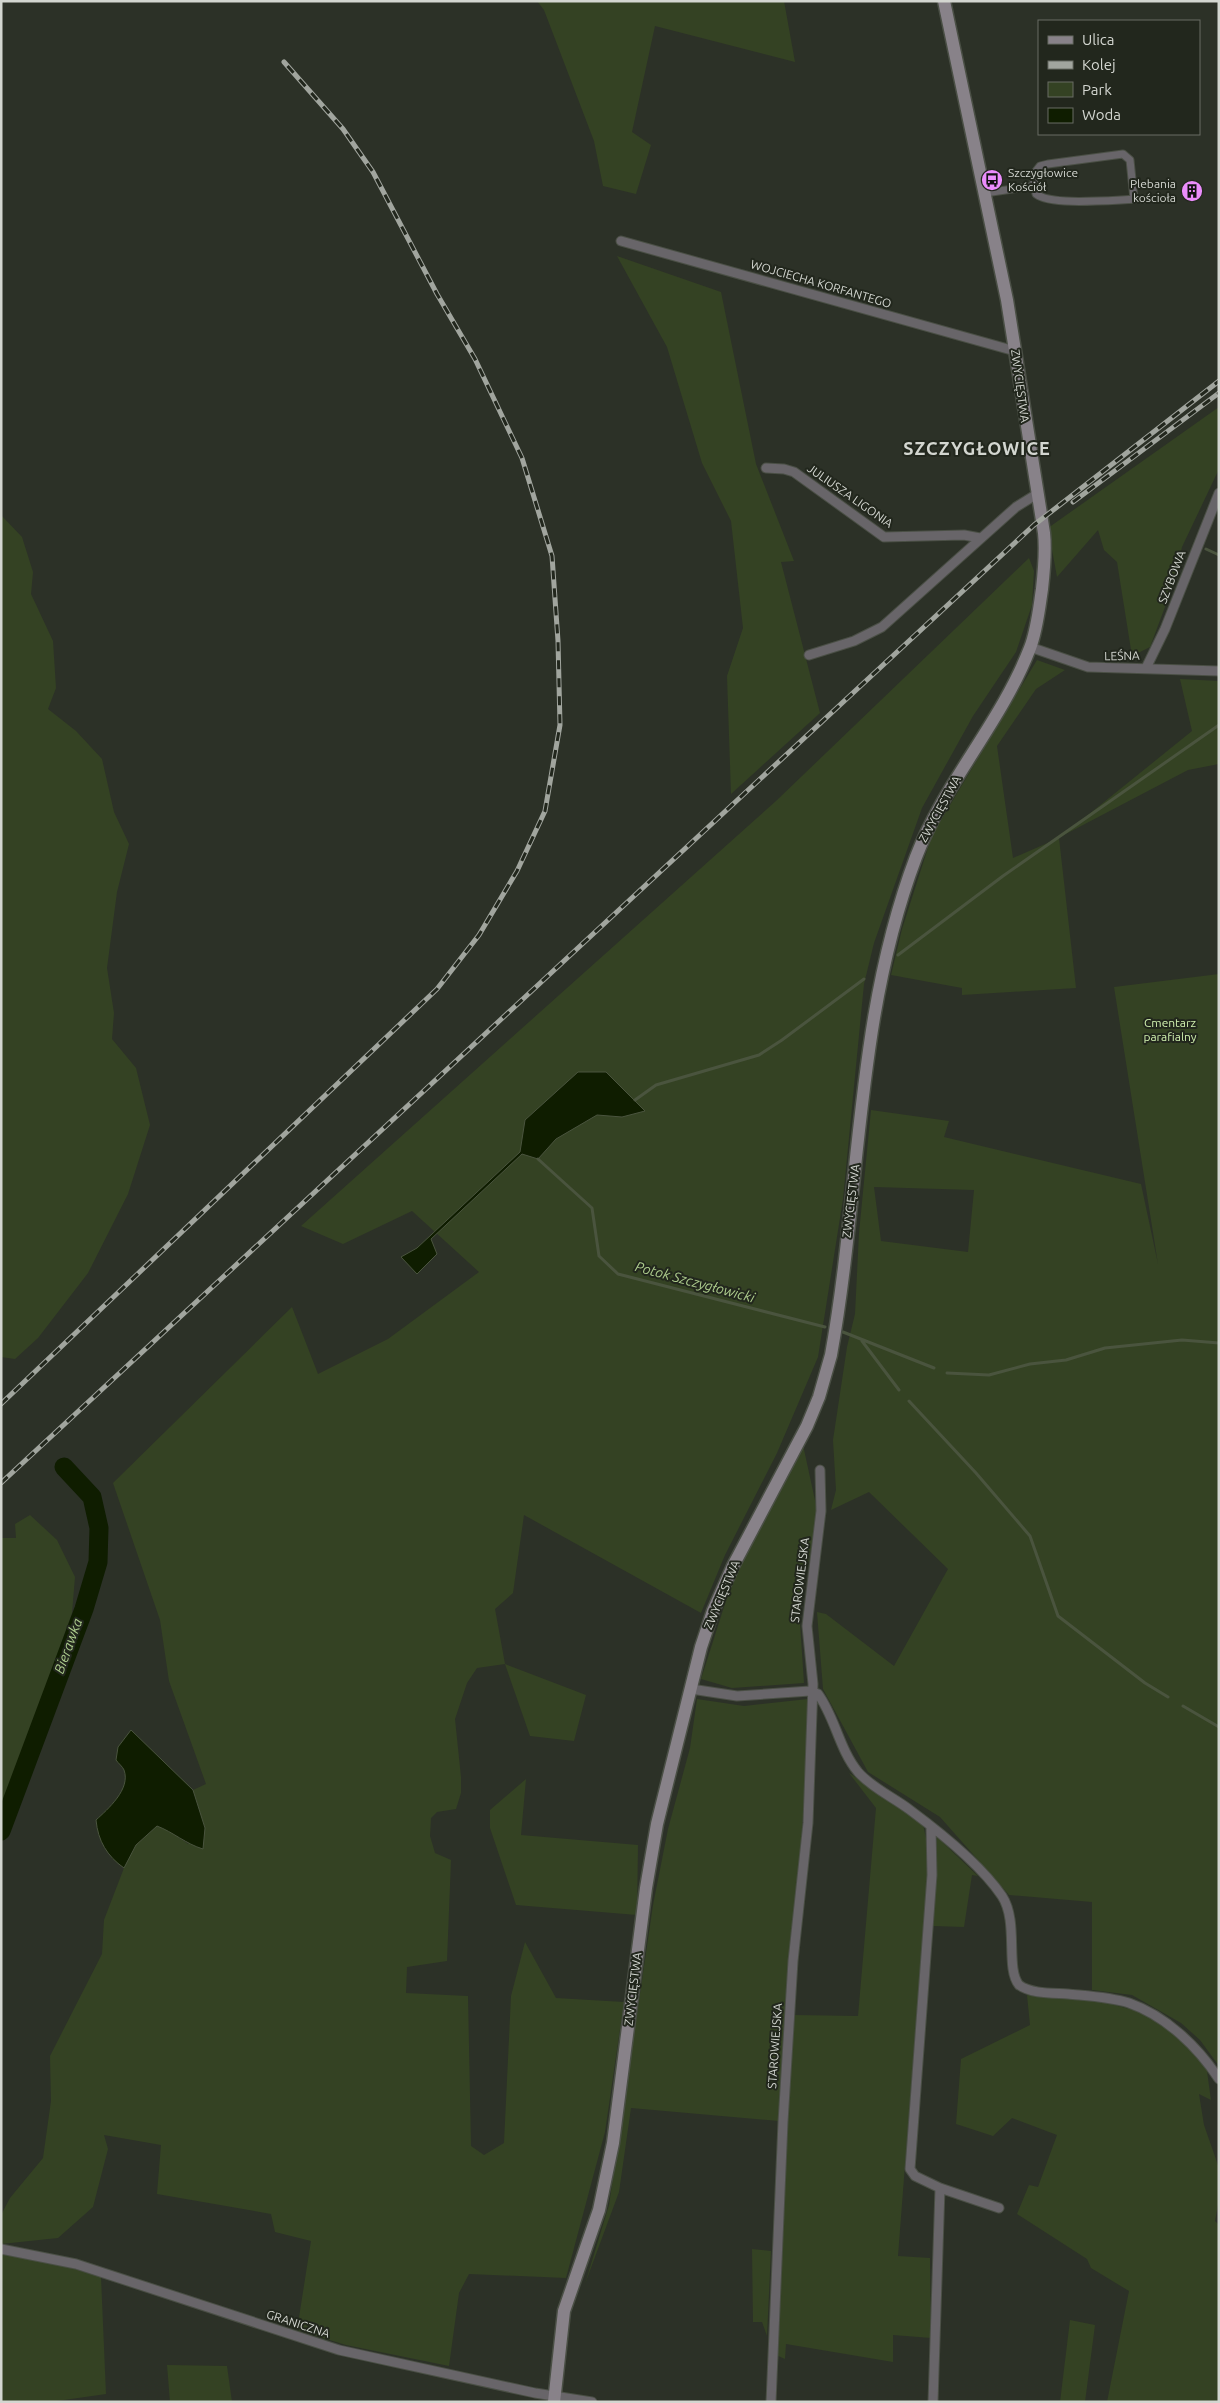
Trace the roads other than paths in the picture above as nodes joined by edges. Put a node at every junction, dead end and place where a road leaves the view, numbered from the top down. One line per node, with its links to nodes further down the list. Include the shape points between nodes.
1 (944, 1): 3 (main road, ZWYCIĘSTWA)
2 (1033, 186): 3 (street); 4 (street, via 1039,197 1051,200); 4 (street, via 1032,175 1040,166 1122,154 1130,160)
3 (985, 193): 7 (main road, ZWYCIĘSTWA)
4 (1134, 199): 5 (street)
5 (1144, 199)
6 (621, 241): 7 (street, WOJCIECHA KORFANTEGO)
7 (1015, 351): 10 (main road, ZWYCIĘSTWA)
8 (766, 468): 11 (street, JULIUSZA LIGONIA, via 794,472 884,537)
9 (1219, 493): 14 (street, SZYBOWA, via 1165,629)
10 (1037, 494): 11 (street, via 1016,507); 12 (main road, ZWYCIĘSTWA, via 1045,558 1039,610)
11 (980, 538): 13 (street, via 882,627 854,641)
12 (1030, 647): 14 (street, LEŚNA, via 1088,667); 17 (main road, ZWYCIĘSTWA, via 1004,700 936,813 910,874 888,946 874,1010 836,1324 826,1375 807,1426 718,1597)
13 (810, 655)
14 (1146, 668): 15 (street, LEŚNA)
15 (1219, 671)
16 (820, 1470): 18 (street, STAROWIEJSKA, via 821,1511 807,1626)
17 (691, 1688): 18 (street, via 738,1696); 24 (main road, ZWYCIĘSTWA, via 652,1854 606,2180 594,2228 564,2311)
18 (813, 1692): 19 (street, via 820,1696 858,1772); 26 (street, STAROWIEJSKA, via 808,1823 793,1961 783,2122)
19 (931, 1828): 20 (street, via 969,1860 1004,1899 1012,1922 1014,1974 1019,1985 1122,2002 1142,2009 1182,2036); 21 (street, via 932,1875 910,2169 915,2176)
20 (1219, 2079)
21 (940, 2188): 22 (street); 27 (street)
22 (999, 2208)
23 (1, 2249): 24 (street, GRANICZNA, via 76,2264 339,2350)
24 (554, 2398): 25 (street, GRANICZNA)
25 (592, 2402)
26 (771, 2402)
27 (933, 2402)

